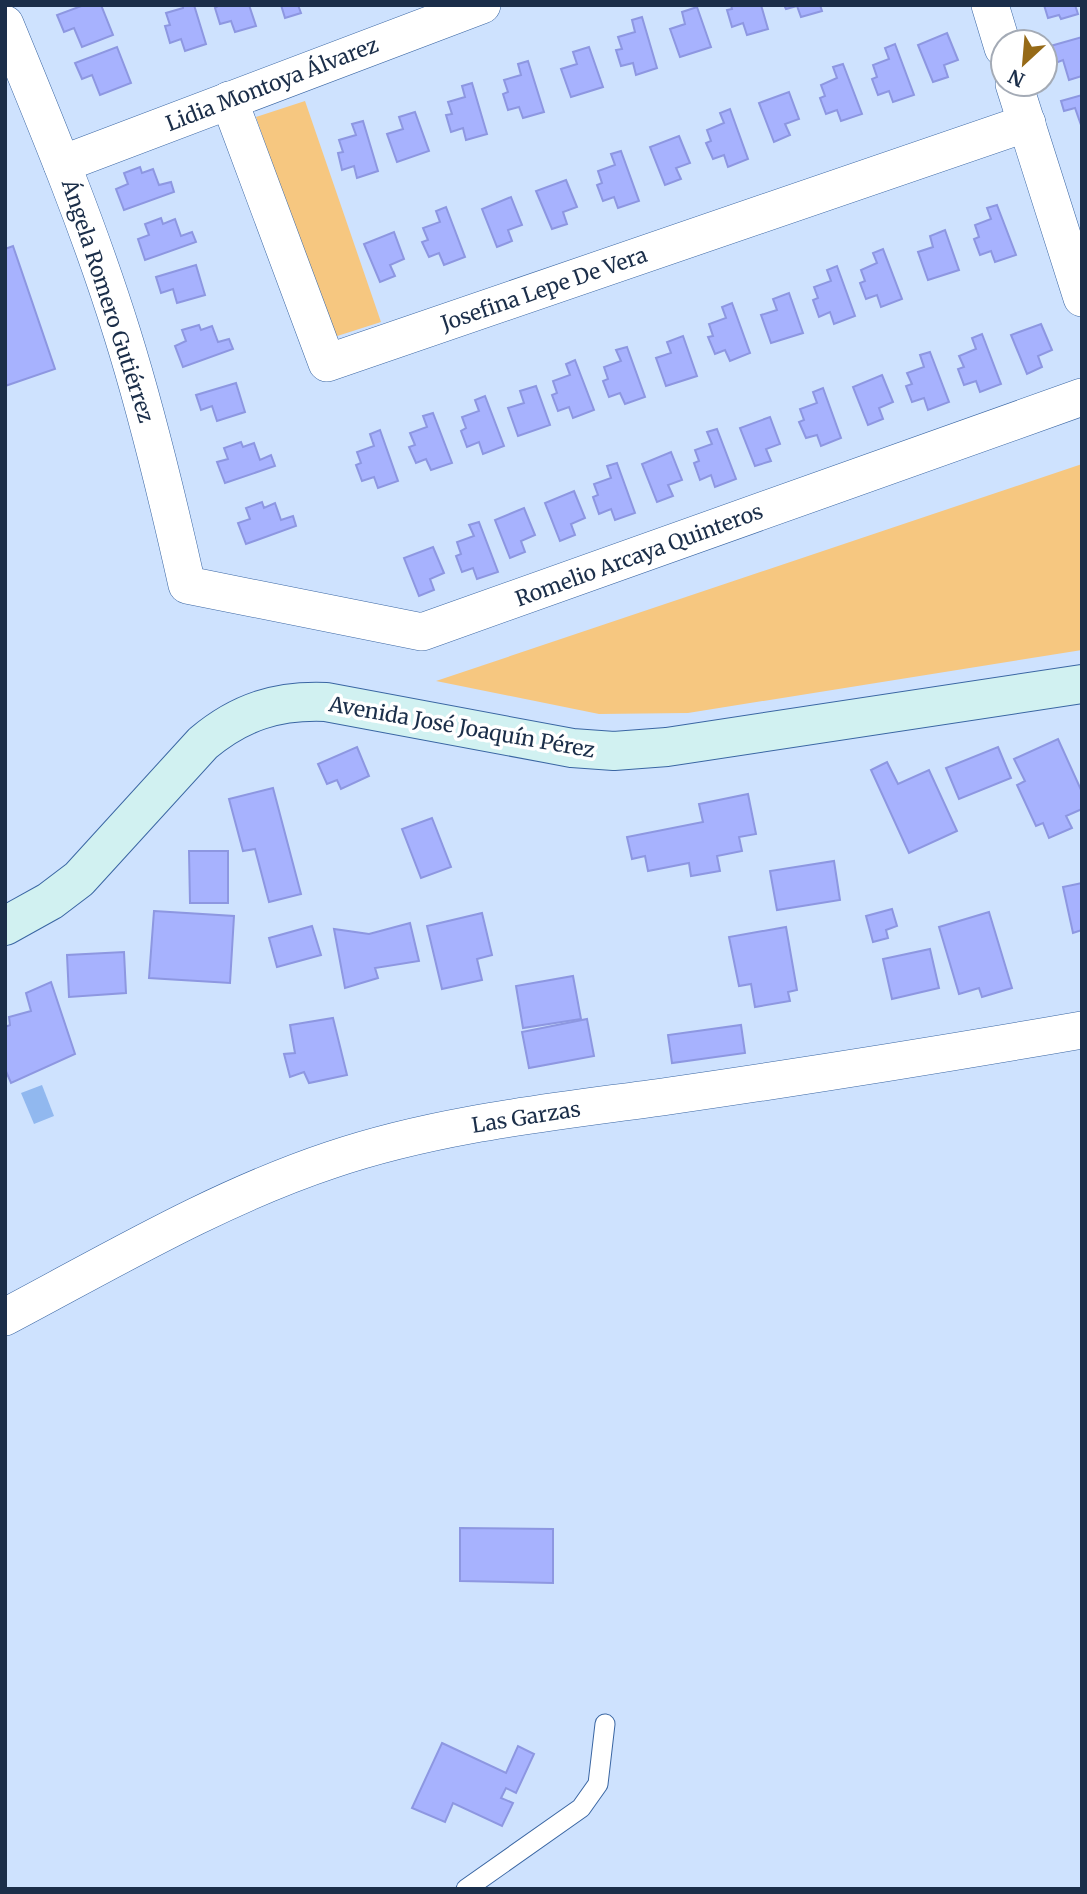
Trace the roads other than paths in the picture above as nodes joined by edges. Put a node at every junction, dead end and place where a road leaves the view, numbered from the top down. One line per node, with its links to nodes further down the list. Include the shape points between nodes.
1 (482, 5): 6 (street, Lidia Montoya Álvarez)
2 (990, 5): 4 (street)
3 (5, 24): 8 (street, Ángela Romero Gutiérrez)
4 (997, 28)
5 (1019, 98): 7 (street)
6 (229, 100): 7 (street, Josefina Lepe De Vera, via 327,363); 8 (street, Lidia Montoya Álvarez)
7 (1027, 123): 9 (street)
8 (62, 164): 11 (street, Ángela Romero Gutiérrez, via 121,331 169,500)
9 (1082, 298)
10 (1082, 397): 11 (street, Romelio Arcaya Quinteros, via 422,632)
11 (187, 585)
12 (1082, 684): 13 (main road, Avenida José Joaquín Pérez, via 667,747 614,751 547,744 326,702 276,705 229,724 209,738 79,879)
13 (5, 926)
14 (1082, 1030): 15 (street, Las Garzas, via 888,1064 485,1122 382,1144 245,1194)
15 (5, 1317)
16 (605, 1724): 17 (lane, via 598,1784 582,1808)
17 (466, 1889)

